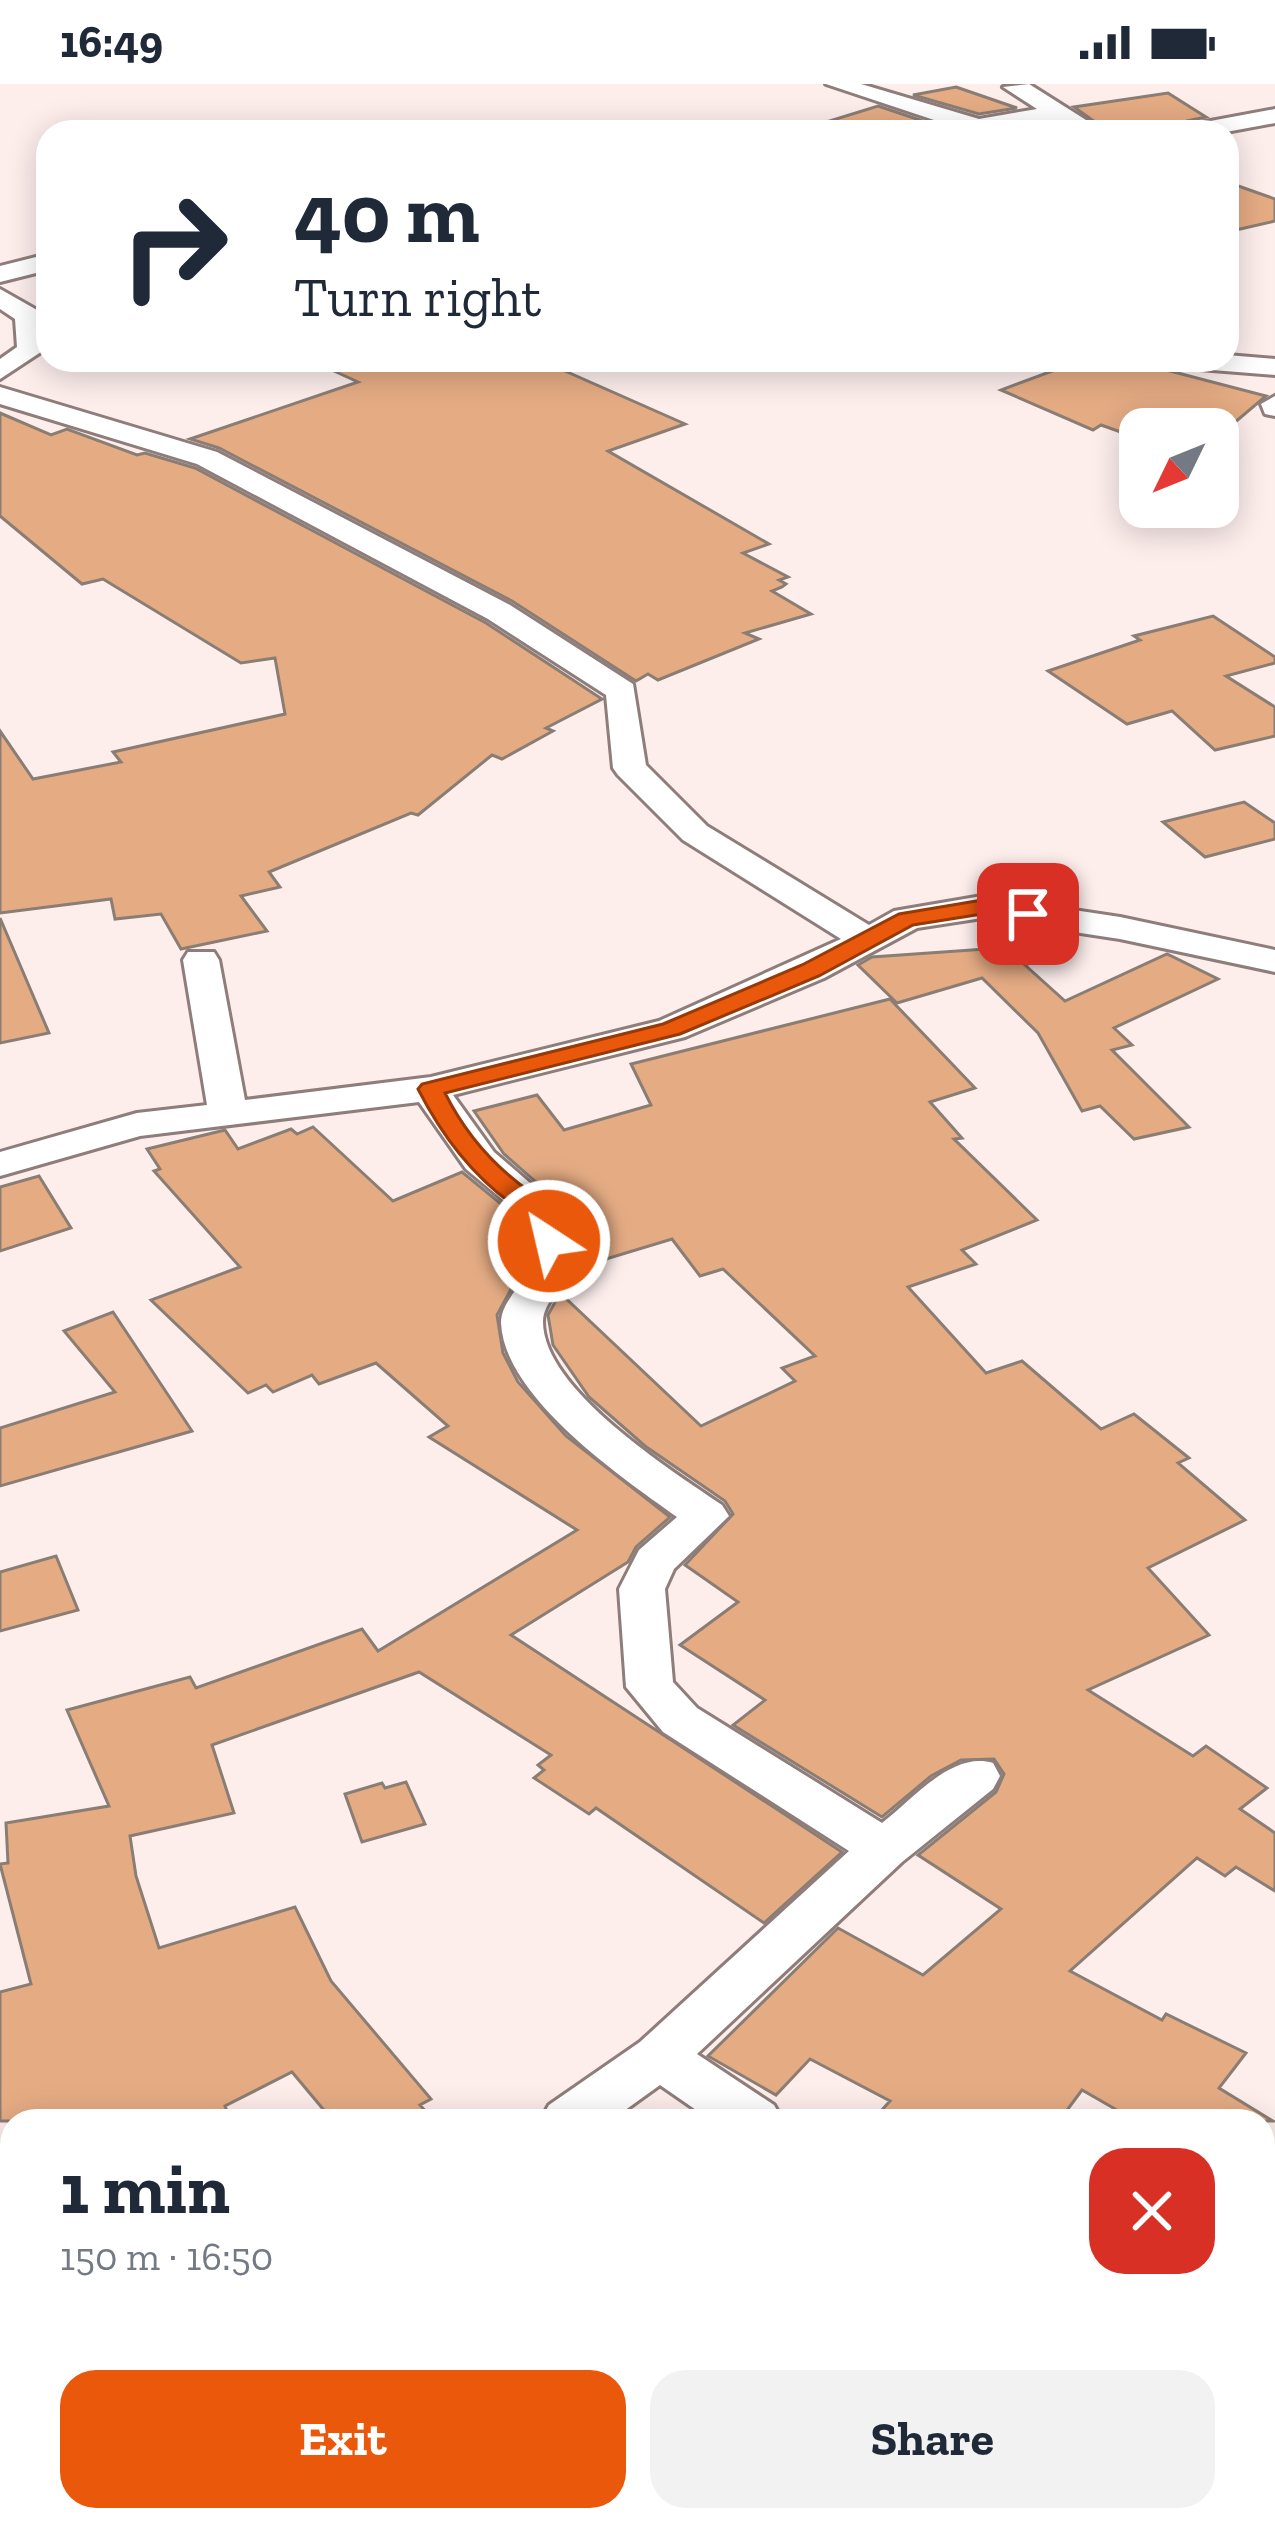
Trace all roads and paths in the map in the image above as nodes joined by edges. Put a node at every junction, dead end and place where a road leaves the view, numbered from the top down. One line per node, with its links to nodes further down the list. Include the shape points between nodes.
1 (837, 84): 5 (street)
2 (1018, 84): 3 (street)
3 (1059, 112): 6 (street); 7 (street)
4 (1275, 116): 8 (street)
5 (957, 120)
6 (1012, 120)
7 (1073, 120)
8 (1242, 122): 9 (street); 10 (street)
9 (1239, 123)
10 (1275, 139)
11 (36, 265): 12 (street)
12 (0, 274)
13 (0, 298): 16 (street, via 28,316 31,350)
14 (1239, 364): 15 (street)
15 (1275, 367)
16 (0, 371)
17 (0, 395): 18 (street, via 208,458 499,612 622,691 630,768 695,833)
18 (866, 939): 20 (street, via 907,919 982,907); 21 (street, via 672,1029)
19 (201, 960): 22 (street)
20 (1275, 961)
21 (431, 1089): 22 (street); 25 (street, via 482,1165 547,1215 550,1268 522,1313 522,1342 564,1403 706,1516 655,1561 642,1589 650,1687 680,1720)
22 (228, 1114): 23 (street, via 137,1125)
23 (0, 1164)
24 (974, 1776): 25 (street)
25 (884, 1849): 26 (street)
26 (659, 2057): 27 (street); 28 (street)
27 (585, 2109)
28 (737, 2109)

